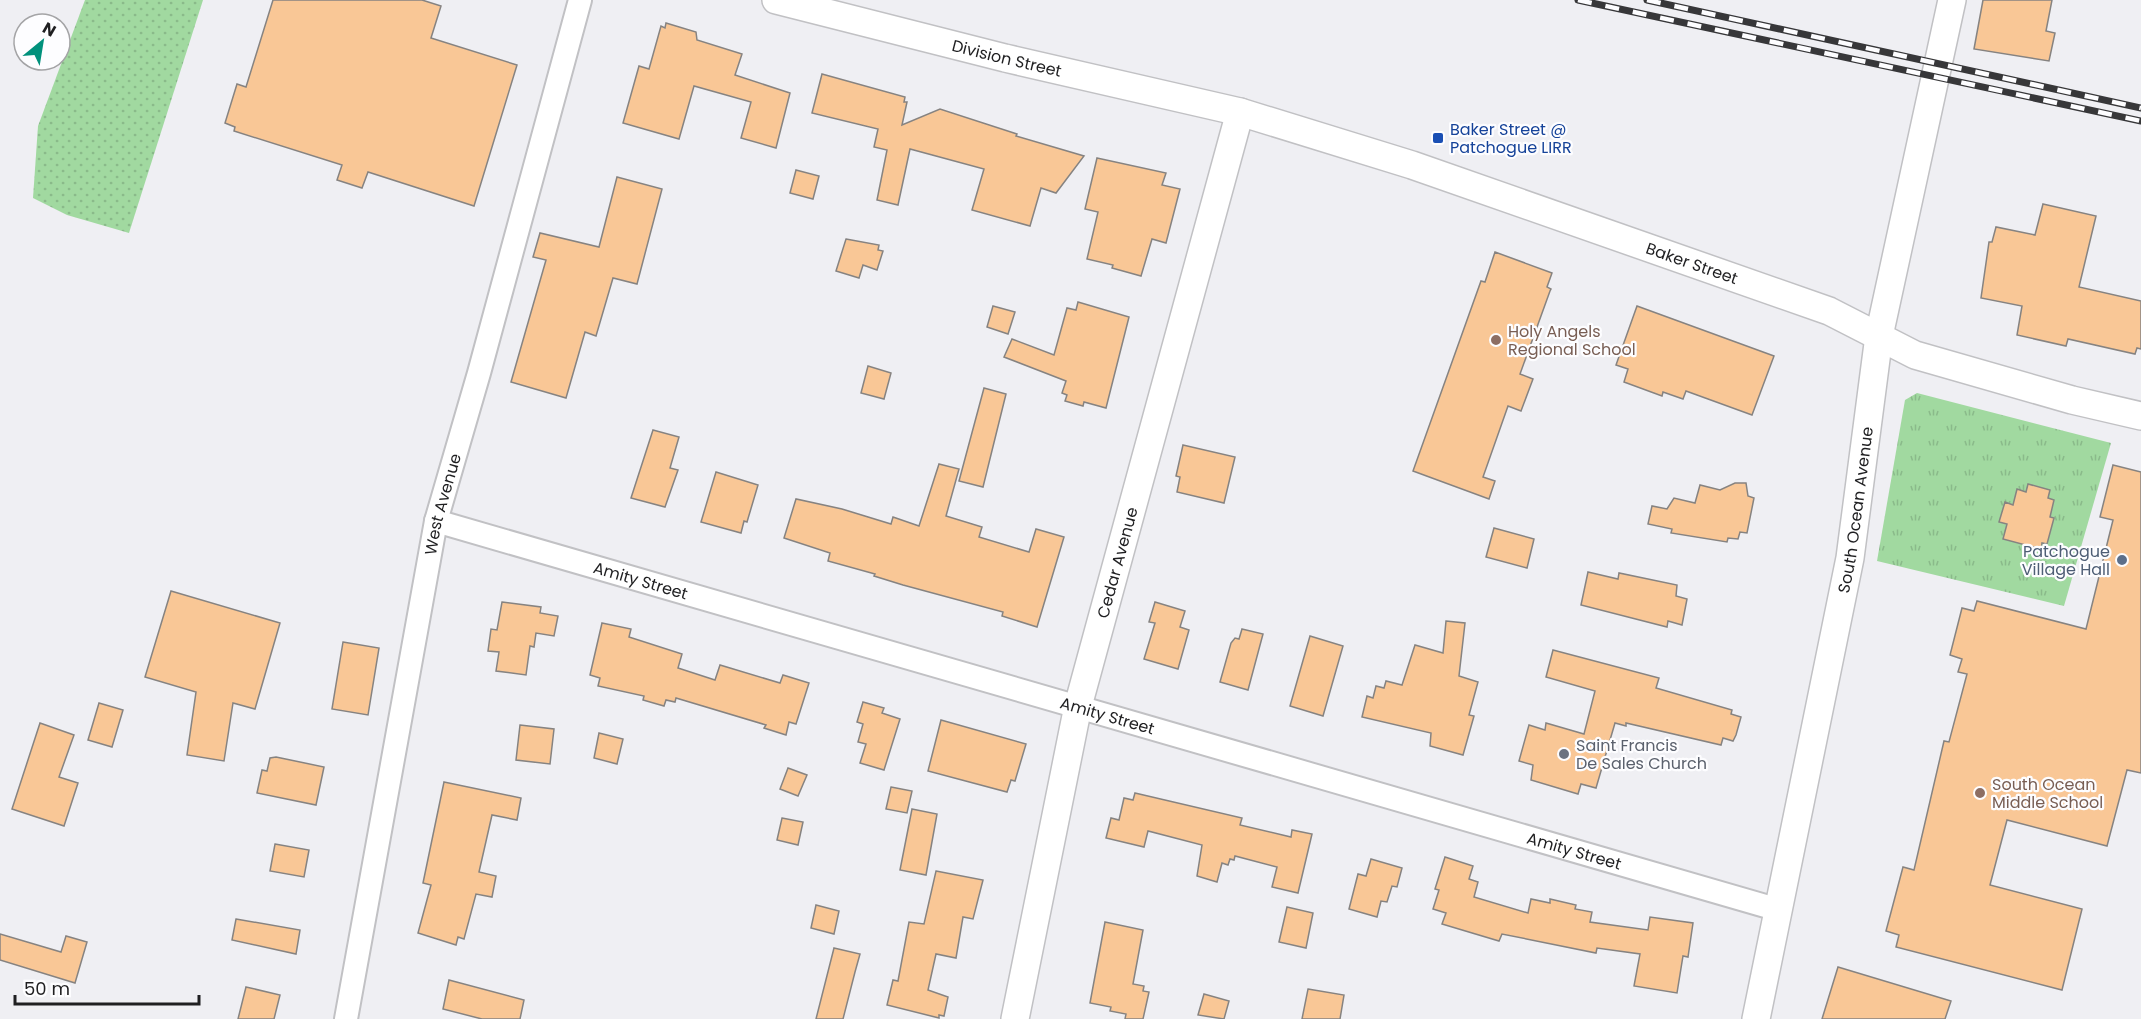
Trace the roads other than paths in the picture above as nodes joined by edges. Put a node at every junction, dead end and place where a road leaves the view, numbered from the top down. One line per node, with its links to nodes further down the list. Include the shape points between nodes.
1 (580, 0): 7 (street, West Avenue)
2 (776, 0): 4 (street, Division Street)
3 (1952, 0): 5 (street, South Ocean Avenue)
4 (1240, 112): 5 (street, Baker Street, via 1412,165 1619,236 1829,311); 8 (street, Cedar Avenue)
5 (1879, 336): 6 (street, Baker Street, via 1915,355); 9 (street, South Ocean Avenue, via 1850,558)
6 (2141, 416)
7 (436, 521): 8 (street, Amity Street); 10 (street, West Avenue)
8 (1078, 706): 9 (street, Amity Street); 11 (street, Cedar Avenue)
9 (1779, 910): 12 (street, South Ocean Avenue)
10 (346, 1019)
11 (1015, 1019)
12 (1756, 1019)

